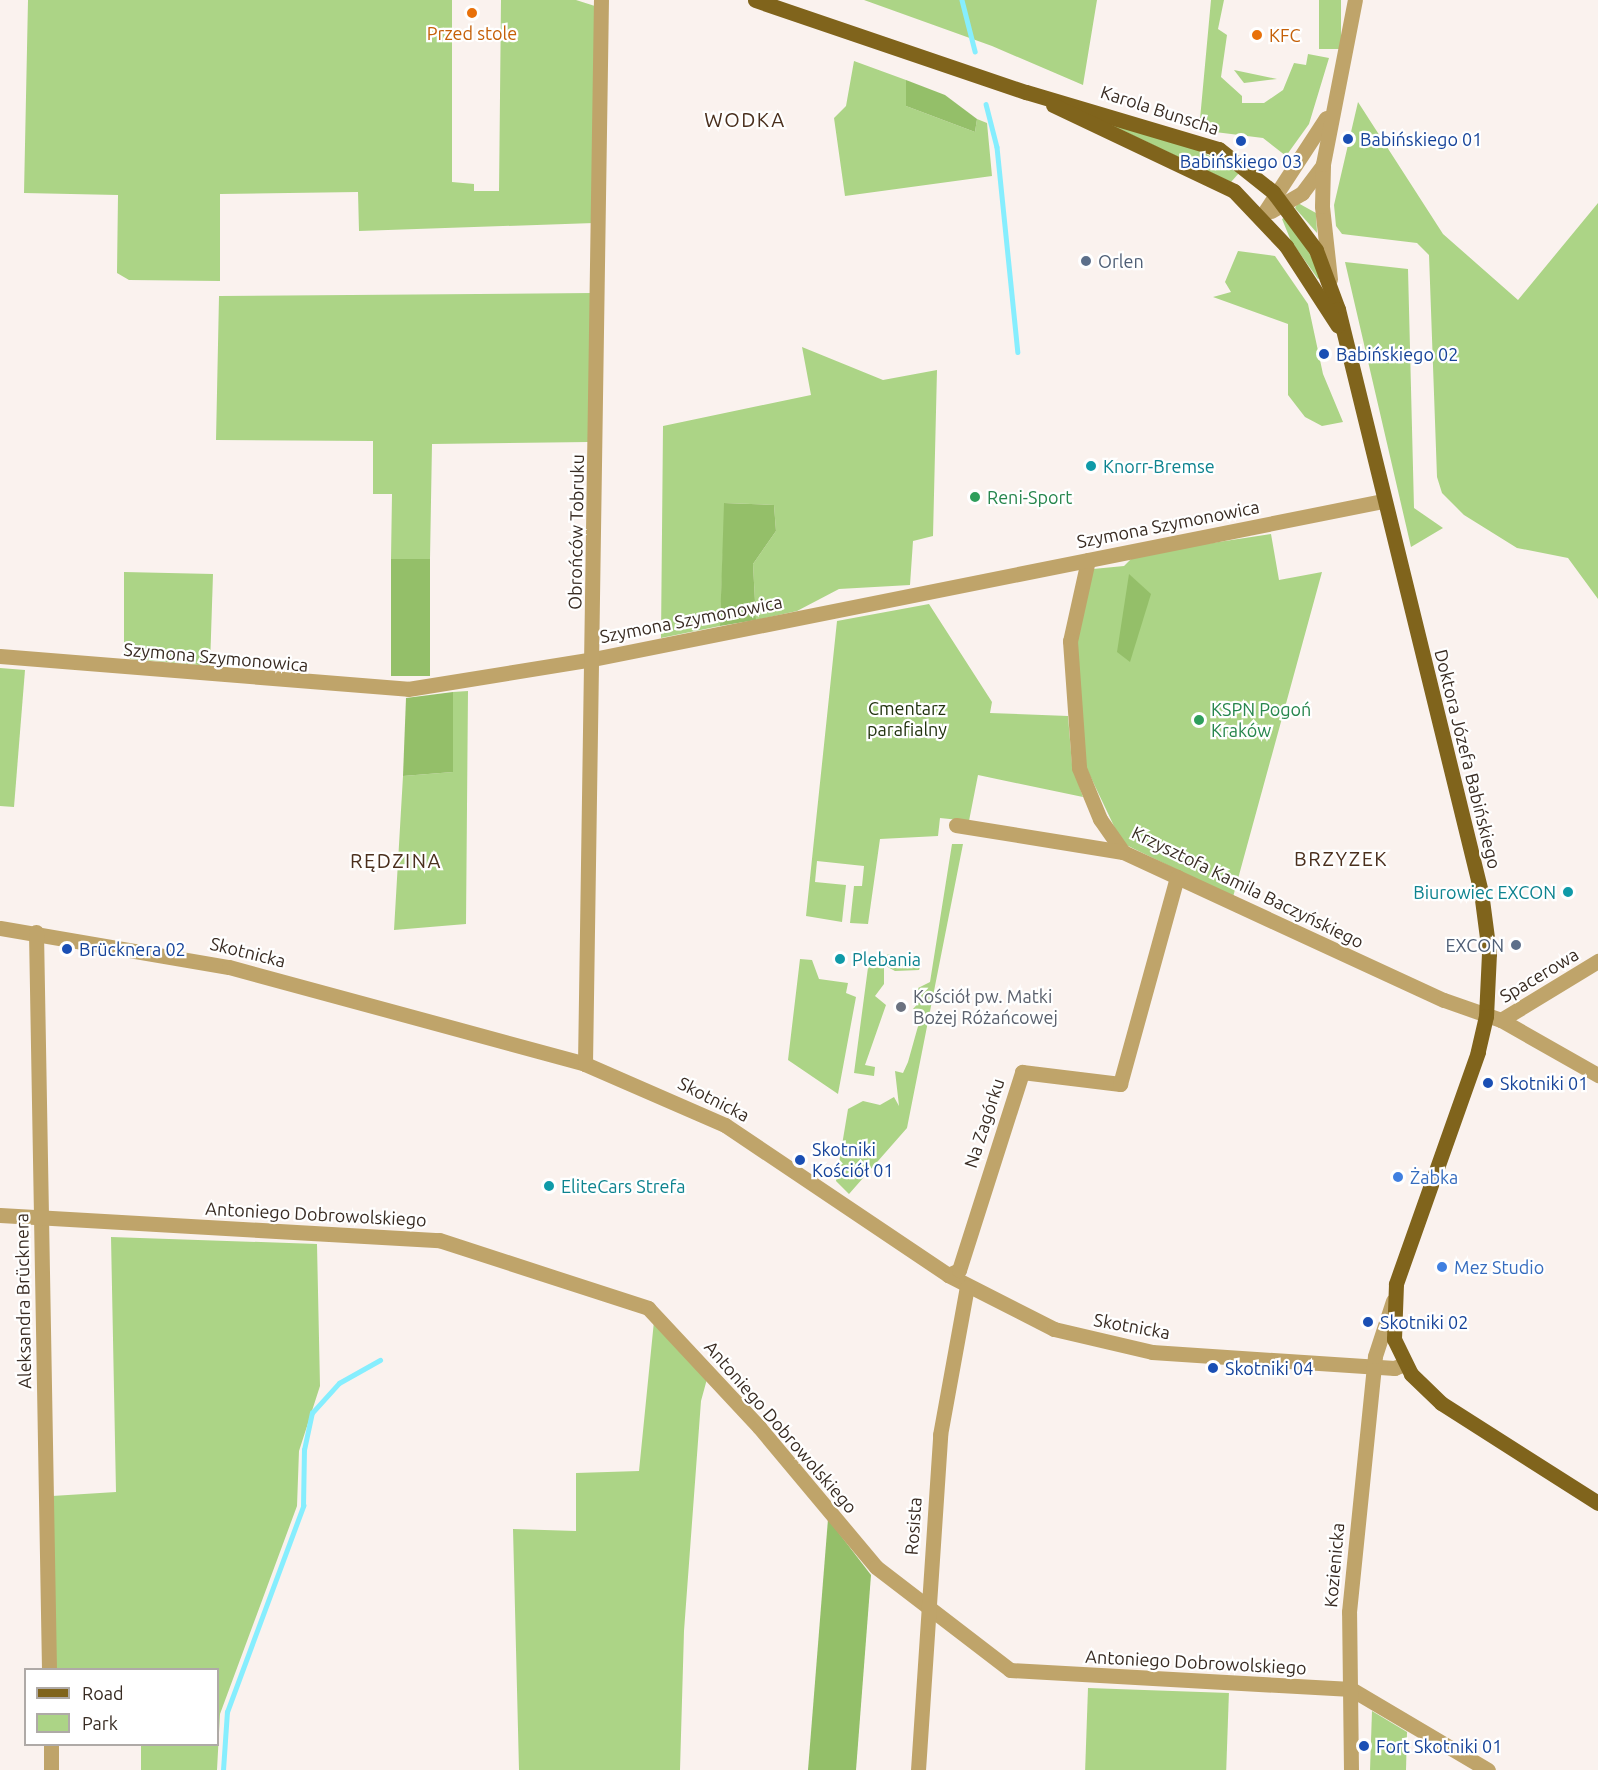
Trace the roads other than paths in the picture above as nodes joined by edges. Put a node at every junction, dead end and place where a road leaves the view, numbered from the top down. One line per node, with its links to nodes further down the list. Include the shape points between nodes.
1 (601, 0): 14 (street, Obrońców Tobruku)
2 (755, 0): 4 (main road, Karola Bunscha)
3 (1354, 0): 5 (street, Doktora Józefa Babińskiego)
4 (1026, 92): 7 (main road, Karola Bunscha, via 1219,149); 8 (main road, Karola Bunscha, via 1212,177)
5 (1332, 104): 6 (street, Doktora Józefa Babińskiego); 7 (street, Doktora Józefa Babińskiego)
6 (1323, 164): 7 (street, Doktora Józefa Babińskiego, via 1310,186); 9 (street, Doktora Józefa Babińskiego, via 1322,206)
7 (1278, 198): 8 (street, Doktora Józefa Babińskiego); 9 (main road, Karola Bunscha)
8 (1262, 216): 10 (main road, Doktora Józefa Babińskiego)
9 (1330, 279): 10 (main road, Doktora Józefa Babińskiego)
10 (1339, 329): 11 (main road, Doktora Józefa Babińskiego)
11 (1383, 501): 12 (street, Szymona Szymonowica); 21 (main road, Doktora Józefa Babińskiego, via 1482,899)
12 (1088, 560): 14 (street, Szymona Szymonowica); 16 (street, Krzysztofa Kamila Baczyńskiego, via 1070,641 1079,768 1100,819)
13 (0, 656): 14 (street, Szymona Szymonowica, via 385,690)
14 (593, 659): 22 (street, Obrońców Tobruku)
15 (956, 825): 16 (street)
16 (1123, 852): 17 (street, Krzysztofa Kamila Baczyńskiego)
17 (1177, 877): 21 (street, Krzysztofa Kamila Baczyńskiego); 26 (street, Na Zagórku, via 1120,1084 1022,1072 959,1270)
18 (0, 928): 19 (street, Skotnicka)
19 (36, 932): 22 (street, Skotnicka, via 229,967); 25 (street, Aleksandra Brücknera)
20 (1598, 961): 21 (street, Spacerowa)
21 (1494, 1018): 23 (street, Krzysztofa Kamila Baczyńskiego); 28 (main road, Doktora Józefa Babińskiego)
22 (585, 1064): 26 (street, Skotnicka, via 725,1125)
23 (1598, 1075)
24 (0, 1215): 25 (street, Antoniego Dobrowolskiego)
25 (40, 1220): 32 (street, Antoniego Dobrowolskiego, via 439,1240 648,1308 759,1427 876,1567); 33 (street, Aleksandra Brücknera)
26 (948, 1275): 27 (street, Skotnicka)
27 (967, 1287): 30 (street, Skotnicka, via 1054,1329 1095,1342 1188,1355); 32 (street, Rosista, via 940,1435)
28 (1393, 1300): 29 (main road); 30 (street)
29 (1402, 1357): 30 (street, Skotnicka); 31 (main road, via 1440,1403)
30 (1375, 1360): 34 (street, Kozienicka, via 1349,1611)
31 (1598, 1503)
32 (927, 1609): 34 (street, Antoniego Dobrowolskiego, via 1010,1670); 37 (street, Rosista)
33 (50, 1668)
34 (1351, 1689): 38 (street, Kozienicka); 39 (street, Antoniego Dobrowolskiego)
35 (51, 1746): 36 (street)
36 (51, 1770)
37 (918, 1770)
38 (1351, 1770)
39 (1488, 1770)

